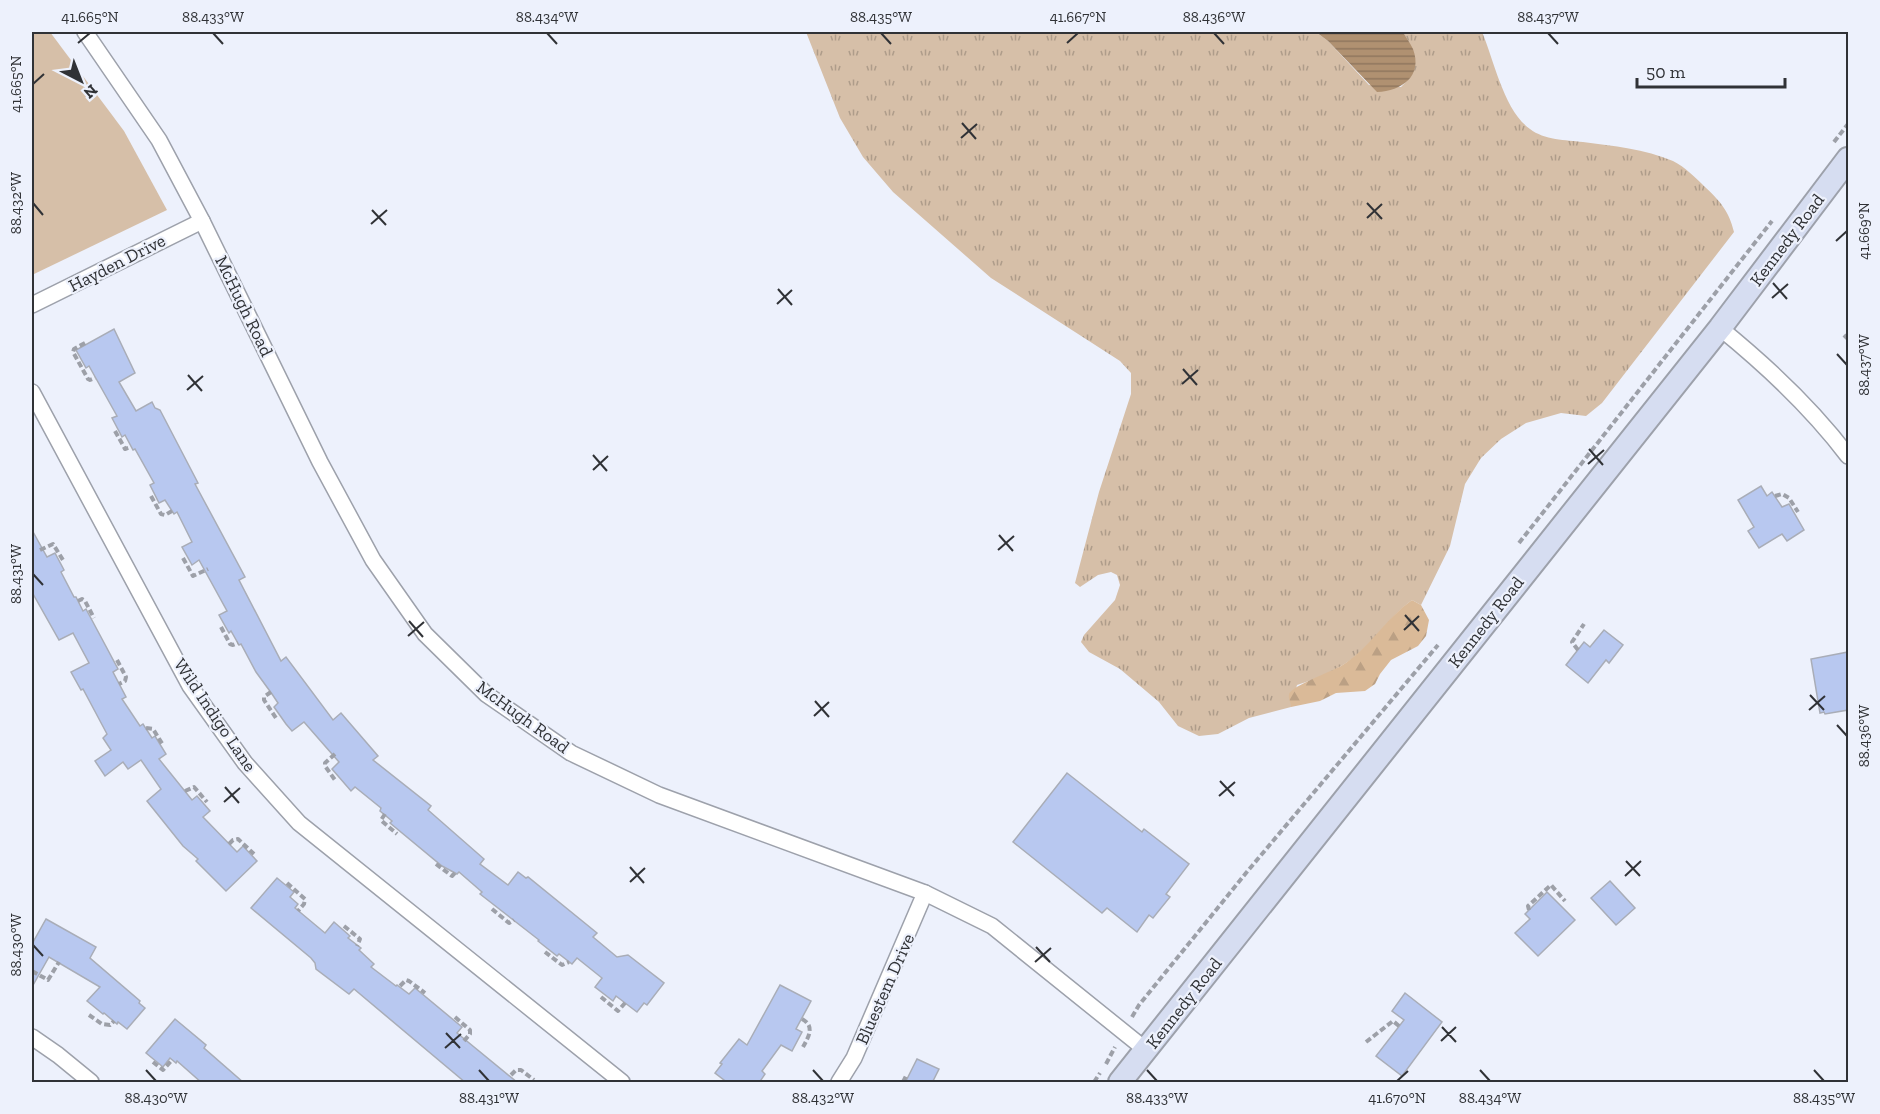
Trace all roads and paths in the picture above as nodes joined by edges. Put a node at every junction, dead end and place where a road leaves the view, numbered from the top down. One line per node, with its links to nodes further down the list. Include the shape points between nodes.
1 (85, 32): 5 (street, McHugh Road, via 159,140)
2 (1848, 124): 3 (path)
3 (1839, 154): 7 (main road, Kennedy Road)
4 (1774, 218): 20 (path)
5 (202, 220): 6 (street, Hayden Drive); 49 (street, McHugh Road, via 320,462 373,560 425,634 486,694 571,753 659,795)
6 (32, 305)
7 (1720, 328): 15 (street, via 1803,401); 75 (main road, Kennedy Road)
8 (1844, 335): 9 (path)
9 (1848, 339)
10 (85, 343): 11 (path, via 73,352 88,379)
11 (95, 378)
12 (32, 392): 82 (street, Wild Indigo Lane, via 190,686 245,764 299,824)
13 (115, 430): 14 (path, via 123,447)
14 (131, 447)
15 (1848, 456)
16 (151, 496): 18 (path, via 161,514)
17 (1775, 496): 19 (path, via 1786,496)
18 (172, 511)
19 (1798, 512)
20 (1518, 545)
21 (40, 550): 23 (path, via 53,544)
22 (183, 558): 24 (path, via 193,576)
23 (63, 560)
24 (208, 569)
25 (78, 601): 26 (path, via 85,601)
26 (94, 618)
27 (1584, 624): 31 (path, via 1572,642)
28 (221, 627): 30 (path, via 230,644)
29 (1444, 639): 65 (path)
30 (238, 643)
31 (1578, 650)
32 (117, 660): 33 (path, via 126,676)
33 (119, 684)
34 (271, 692): 35 (path, via 264,700)
35 (276, 718)
36 (146, 728): 37 (path, via 153,729)
37 (164, 745)
38 (335, 754): 39 (path, via 324,766)
39 (335, 780)
40 (185, 791): 41 (path, via 194,787)
41 (207, 802)
42 (385, 814): 43 (path, via 381,819)
43 (397, 834)
44 (229, 844): 45 (path, via 238,839)
45 (254, 854)
46 (436, 864): 47 (path, via 451,876)
47 (455, 873)
48 (287, 883): 53 (path, via 305,899)
49 (925, 893): 75 (street, McHugh Road, via 992,926); 83 (street, Bluestem Drive, via 854,1058)
50 (1565, 901): 52 (path, via 1551,885 1528,906)
51 (492, 909): 54 (path, via 509,923)
52 (1529, 910)
53 (298, 911)
54 (514, 920)
55 (344, 926): 56 (path, via 360,939)
56 (357, 946)
57 (545, 952): 58 (path, via 562,965)
58 (569, 962)
59 (59, 963): 60 (path, via 48,980)
60 (32, 971)
61 (400, 986): 62 (path, via 406,980)
62 (424, 993)
63 (601, 997): 64 (path, via 618,1011)
64 (625, 1003)
65 (1139, 1005)
66 (89, 1015): 69 (path, via 102,1024)
67 (455, 1017): 72 (path, via 470,1030)
68 (802, 1018): 74 (path, via 811,1028)
69 (114, 1021)
70 (1399, 1026): 73 (path, via 1393,1021)
71 (32, 1037): 81 (street)
72 (464, 1042)
73 (1366, 1042)
74 (803, 1047)
75 (1146, 1050): 85 (main road, Kennedy Road)
76 (172, 1060): 77 (path, via 163,1070)
77 (153, 1062)
78 (908, 1074): 84 (path)
79 (511, 1075): 80 (path, via 518,1069)
80 (534, 1080)
81 (91, 1083)
82 (622, 1083)
83 (839, 1083)
84 (903, 1083)
85 (1120, 1083)

